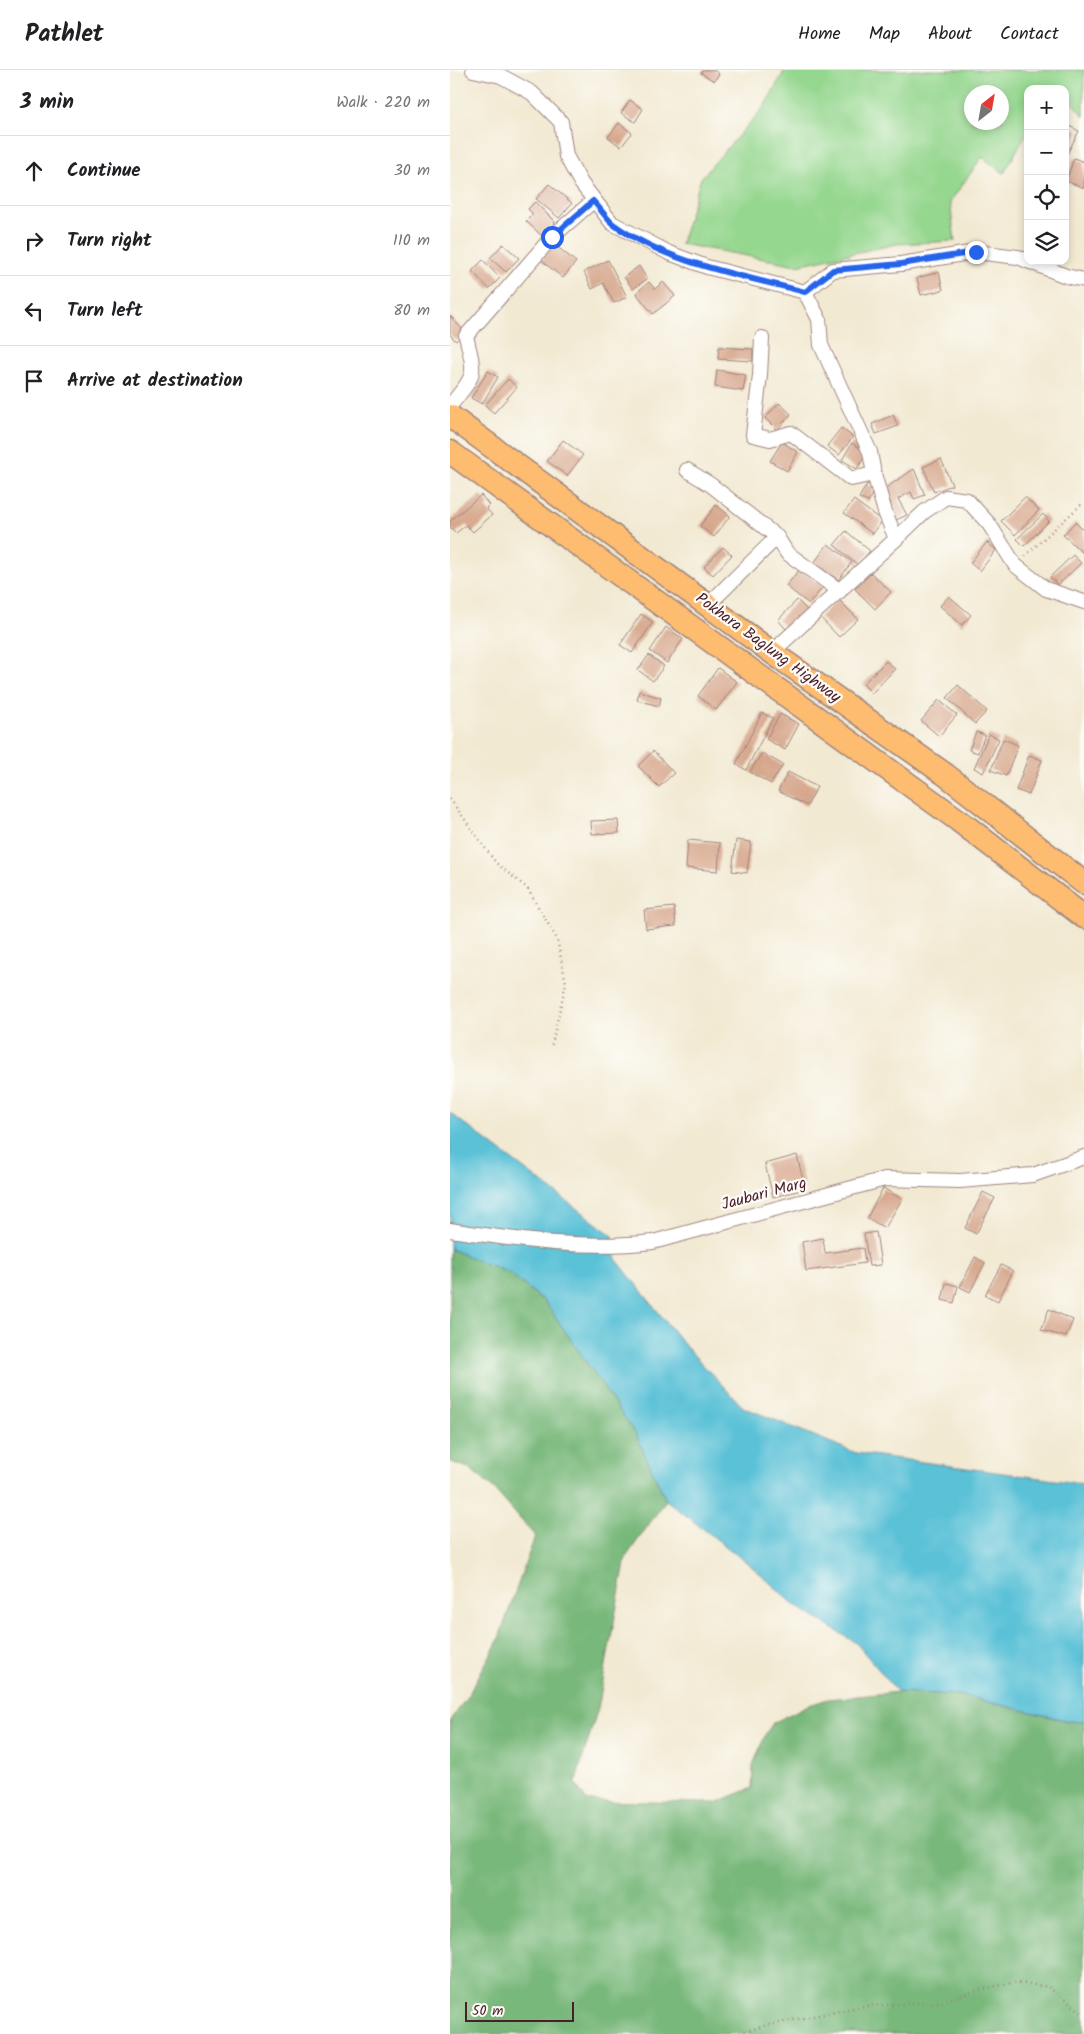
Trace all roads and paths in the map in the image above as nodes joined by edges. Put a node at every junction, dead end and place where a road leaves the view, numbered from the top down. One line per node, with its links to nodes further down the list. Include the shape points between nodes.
1 (473, 70): 2 (street, via 501,76 532,93 561,122 566,156)
2 (593, 201): 6 (street, via 612,223 669,254); 8 (street, via 552,237 466,336 473,369 471,379)
3 (1024, 259): 6 (street, via 976,252 901,264 833,270)
4 (1038, 265): 5 (street)
5 (1084, 280)
6 (805, 292): 12 (street, via 819,320 822,345 870,452)
7 (762, 338): 12 (street, via 753,435 770,439 791,433 850,478)
8 (450, 406)
9 (450, 416): 19 (highway, Pokhara Baglung Highway)
10 (450, 452): 23 (highway, Pokhara Baglung Highway, via 958,820)
11 (687, 470): 14 (street)
12 (874, 474): 15 (street)
13 (1084, 502): 16 (path)
14 (777, 537): 17 (street, via 786,553); 19 (street)
15 (896, 539): 16 (street, via 924,512 946,498 967,500 989,524); 17 (street)
16 (1014, 565): 18 (street, via 1046,589)
17 (840, 591): 20 (street, via 788,637)
18 (1084, 602)
19 (708, 605): 20 (highway, Pokhara Baglung Highway)
20 (774, 654): 22 (highway, Pokhara Baglung Highway, via 946,775)
21 (450, 799): 24 (path, via 496,863 527,888 557,939 566,983)
22 (1084, 883)
23 (1084, 917)
24 (551, 1048)
25 (1084, 1157): 26 (street, Jaubari Marg, via 1033,1175 960,1181 885,1180 653,1242 614,1246 544,1244)
26 (450, 1230)
27 (1084, 2014): 28 (path, via 1048,1987 1016,1982 941,2002 865,2006)
28 (735, 2034)

